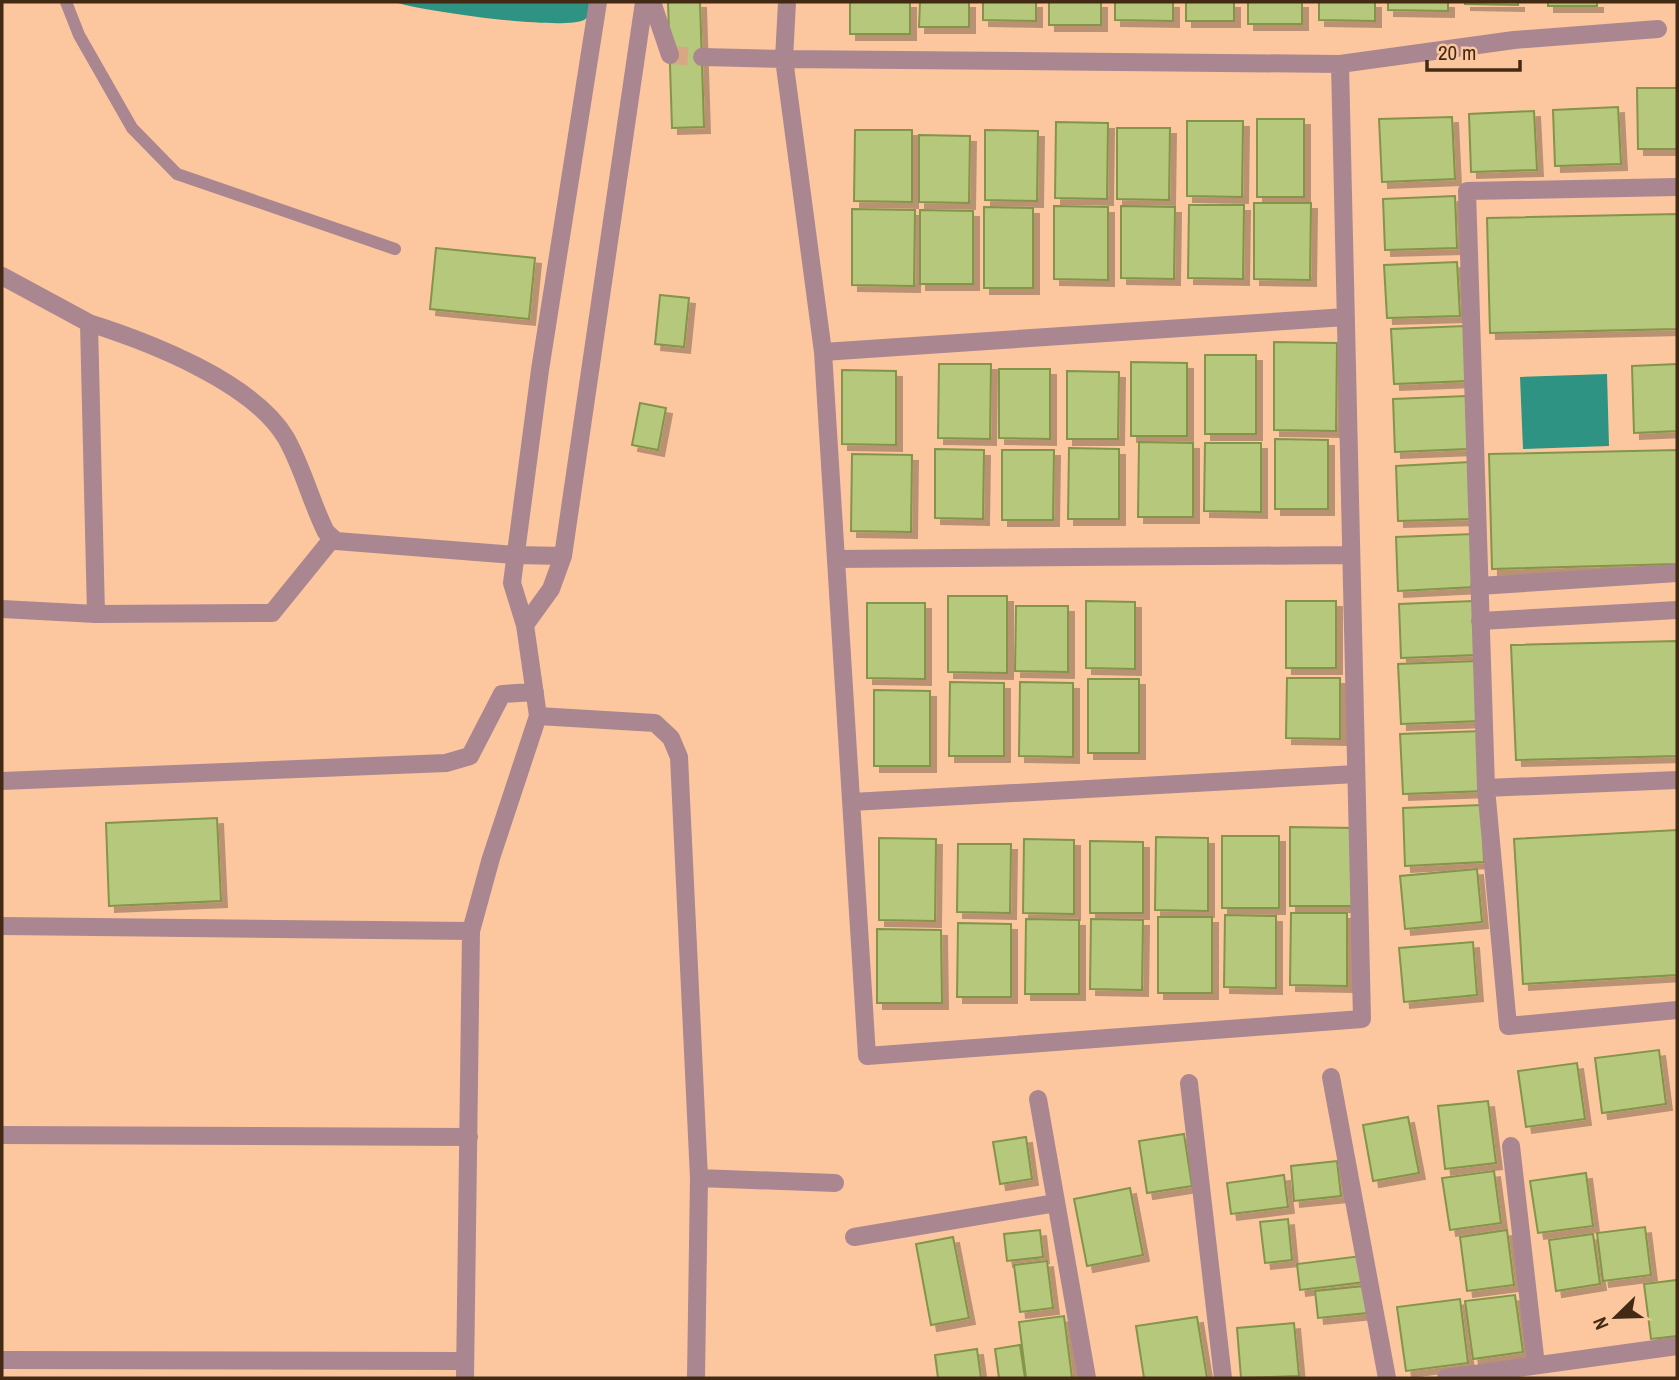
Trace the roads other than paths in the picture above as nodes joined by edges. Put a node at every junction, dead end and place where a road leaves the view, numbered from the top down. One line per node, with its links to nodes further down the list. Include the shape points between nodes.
1 (66, 2): 12 (lane, via 79,35 132,128 177,174)
2 (598, 2): 18 (street)
3 (644, 2): 20 (street)
4 (652, 2): 7 (street)
5 (787, 2): 9 (street)
6 (1658, 29): 10 (street, via 1514,40)
7 (670, 55)
8 (702, 57): 9 (street)
9 (784, 59): 10 (street); 16 (street)
10 (1340, 64): 14 (street)
11 (1677, 187): 23 (street, via 1467,191)
12 (395, 249)
13 (2, 276): 15 (street)
14 (1346, 317): 16 (street); 19 (street)
15 (89, 323): 17 (street, via 144,340 254,403 285,437); 26 (street)
16 (823, 352): 21 (street)
17 (332, 539): 18 (street); 26 (street, via 272,613)
18 (515, 555): 20 (street); 28 (street, via 512,583)
19 (1351, 555): 21 (street); 31 (street)
20 (563, 556): 28 (street, via 551,589)
21 (836, 559): 35 (street)
22 (1677, 573): 23 (street)
23 (1479, 586): 27 (street)
24 (2, 608): 26 (street)
25 (1677, 610): 27 (street)
26 (96, 614)
27 (1480, 621): 34 (street)
28 (525, 625): 29 (street)
29 (535, 692): 30 (street); 33 (street, via 502,694 470,756 446,763)
30 (538, 716): 37 (street); 45 (street, via 655,723 671,738 679,757)
31 (1356, 774): 35 (street); 35 (street, via 1362,1019 867,1056)
32 (1677, 780): 34 (street)
33 (2, 781)
34 (1486, 788): 38 (street, via 1508,1026)
35 (852, 802)
36 (2, 926): 37 (street)
37 (471, 930): 43 (street)
38 (1677, 1010)
39 (1331, 1077): 56 (street)
40 (1189, 1083): 55 (street)
41 (1038, 1099): 47 (street)
42 (2, 1136): 43 (street)
43 (468, 1137): 52 (street)
44 (1511, 1146): 51 (street)
45 (699, 1178): 46 (street); 53 (street)
46 (835, 1183)
47 (1056, 1203): 48 (street); 54 (street)
48 (854, 1237)
49 (1677, 1346): 51 (street)
50 (2, 1360): 52 (street)
51 (1536, 1366): 57 (street)
52 (465, 1370)
53 (696, 1378)
54 (1087, 1378)
55 (1223, 1378)
56 (1387, 1378)
57 (1446, 1378)

